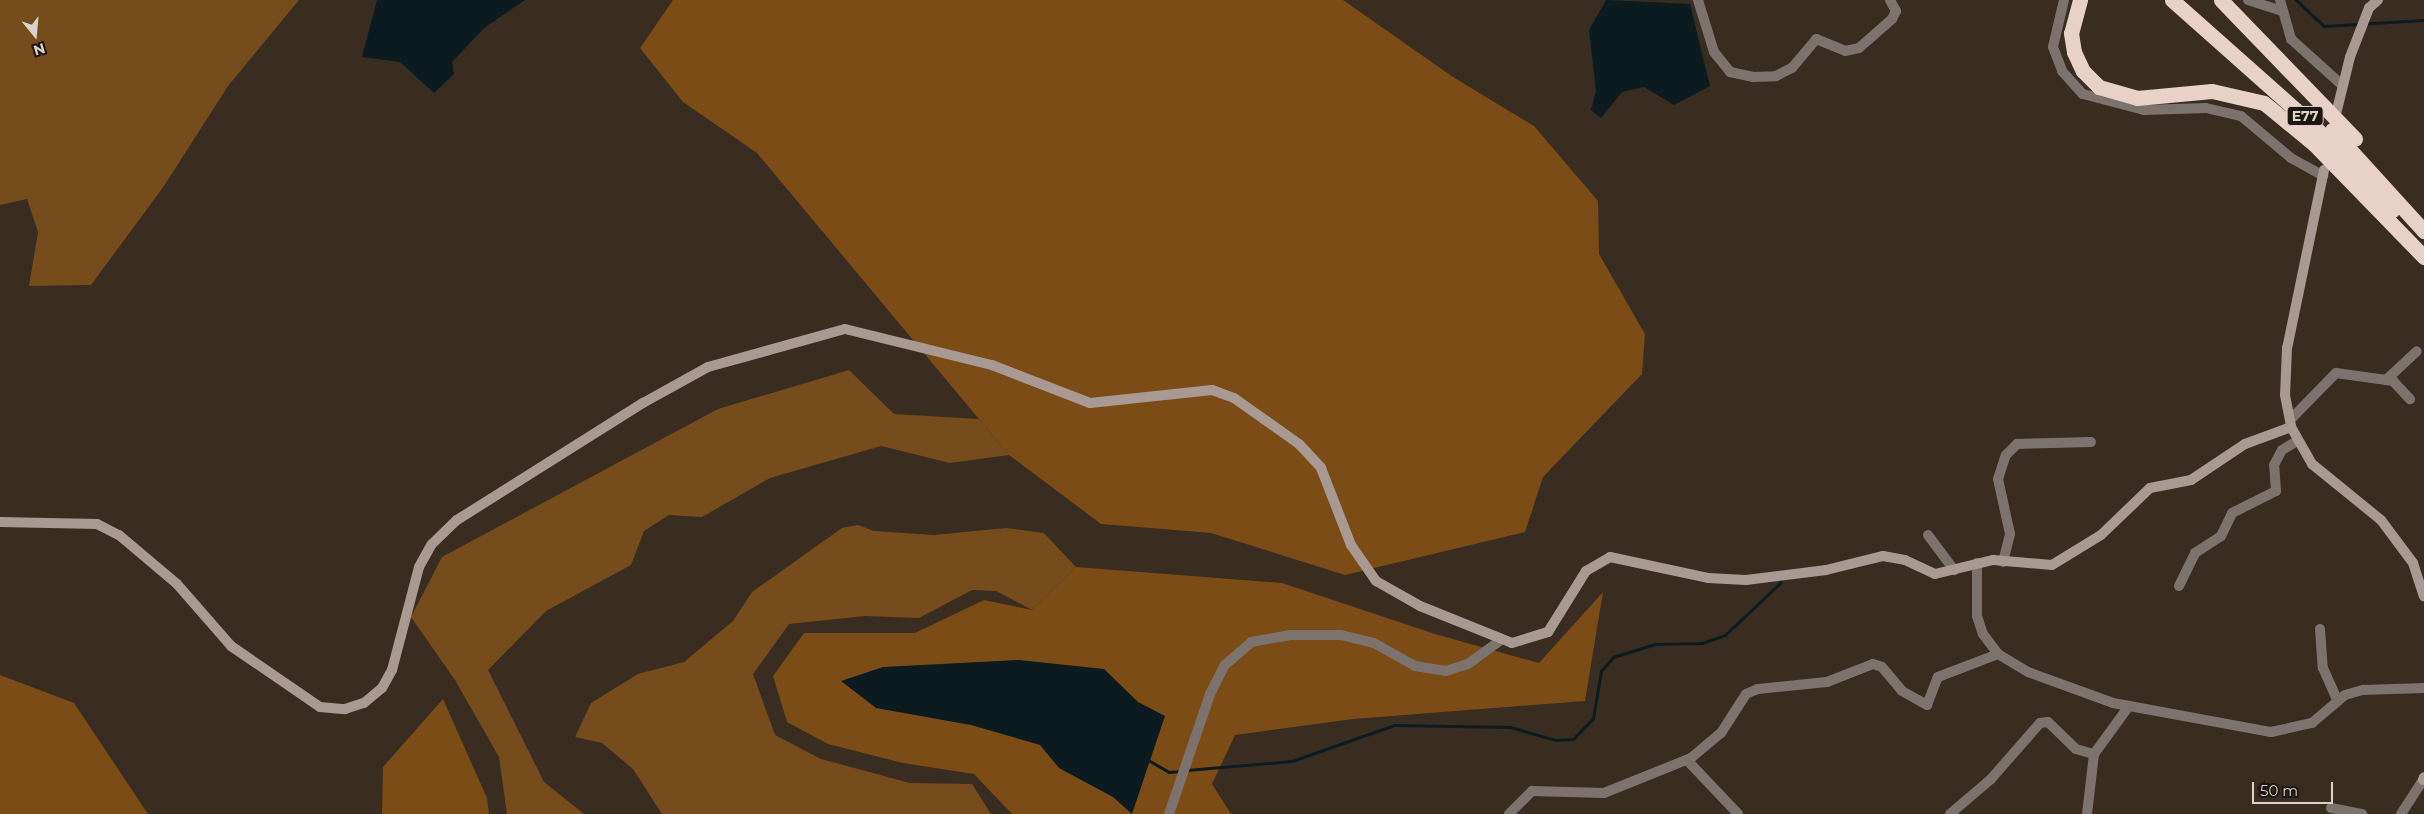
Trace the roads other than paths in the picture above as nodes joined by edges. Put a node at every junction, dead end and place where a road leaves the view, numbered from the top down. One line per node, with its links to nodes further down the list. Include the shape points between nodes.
1 (1698, 0): 2 (street, via 1714,52 1730,72 1753,77 1776,76 1792,68 1816,40 1845,51 1859,48 1892,19 1896,11)
2 (1890, 0)
3 (2064, 0): 21 (street, via 2053,47 2062,71 2083,94 2144,110 2206,108 2241,116 2291,158 2323,173 2286,348)
4 (2080, 0): 17 (highway, via 2071,33 2074,52 2083,71 2099,86 2137,98 2212,91 2264,103 2314,144)
5 (2172, 0): 16 (highway, E77, via 2314,126)
6 (2185, 0): 15 (highway, E77, via 2280,79 2356,153)
7 (2221, 0): 14 (highway, via 2324,105)
8 (2248, 0): 11 (street)
9 (2280, 0): 11 (street)
10 (2378, 0): 12 (street, via 2368,8)
11 (2280, 11): 12 (street, via 2291,39)
12 (2342, 85): 13 (street)
13 (2336, 114)
14 (2424, 222)
15 (2424, 231)
16 (2424, 246)
17 (2424, 257)
18 (2416, 351): 19 (street)
19 (2386, 380): 20 (street); 21 (street, via 2336,373)
20 (2410, 399)
21 (2290, 423): 22 (street); 26 (street, via 2245,444 2191,480 2150,488 2101,535 2063,561 2041,566)
22 (2297, 441): 29 (street, via 2282,450 2274,465 2276,491 2232,513 2221,536 2195,553); 30 (street, via 2312,464 2381,520 2413,563)
23 (2091, 442): 26 (street, via 2017,444 2006,455 1998,479 2010,534)
24 (0, 522): 32 (street, via 97,524 119,535 177,584 231,646 320,707 345,709 364,703 382,688 392,670 419,567 432,544 458,520 643,403 708,367 845,329 992,365 1090,403 1212,390 1234,398 1299,444 1321,468 1351,545 1376,581 1400,597)
25 (1928, 535): 28 (street)
26 (2003, 562): 27 (street)
27 (1977, 563): 28 (street); 33 (street, via 1977,616 1983,634)
28 (1954, 570): 32 (street, via 1928,573 1905,560 1883,556 1826,570 1746,580 1708,578 1610,557 1586,571 1548,632 1522,642)
29 (2179, 586)
30 (2424, 596)
31 (2320, 629): 35 (street, via 2323,668)
32 (1500, 641): 41 (street, via 1468,664 1446,671 1415,666 1374,643 1341,635 1289,635 1251,642 1225,665 1210,694)
33 (1998, 654): 36 (street, via 2028,672); 38 (street, via 1938,677 1927,704 1902,692 1882,667 1873,664 1826,682 1758,689 1746,694 1710,745)
34 (2424, 688): 35 (street, via 2363,690)
35 (2338, 701): 36 (street, via 2312,723 2271,732)
36 (2129, 706): 37 (street)
37 (2094, 754): 44 (street, via 2076,749 2043,722 1991,779); 45 (street)
38 (1687, 760): 42 (street, via 1604,792 1532,791); 43 (street)
39 (2423, 779): 47 (street)
40 (2331, 808): 46 (street)
41 (1169, 814)
42 (1509, 814)
43 (1738, 814)
44 (1950, 814)
45 (2087, 814)
46 (2362, 814)
47 (2401, 814)

